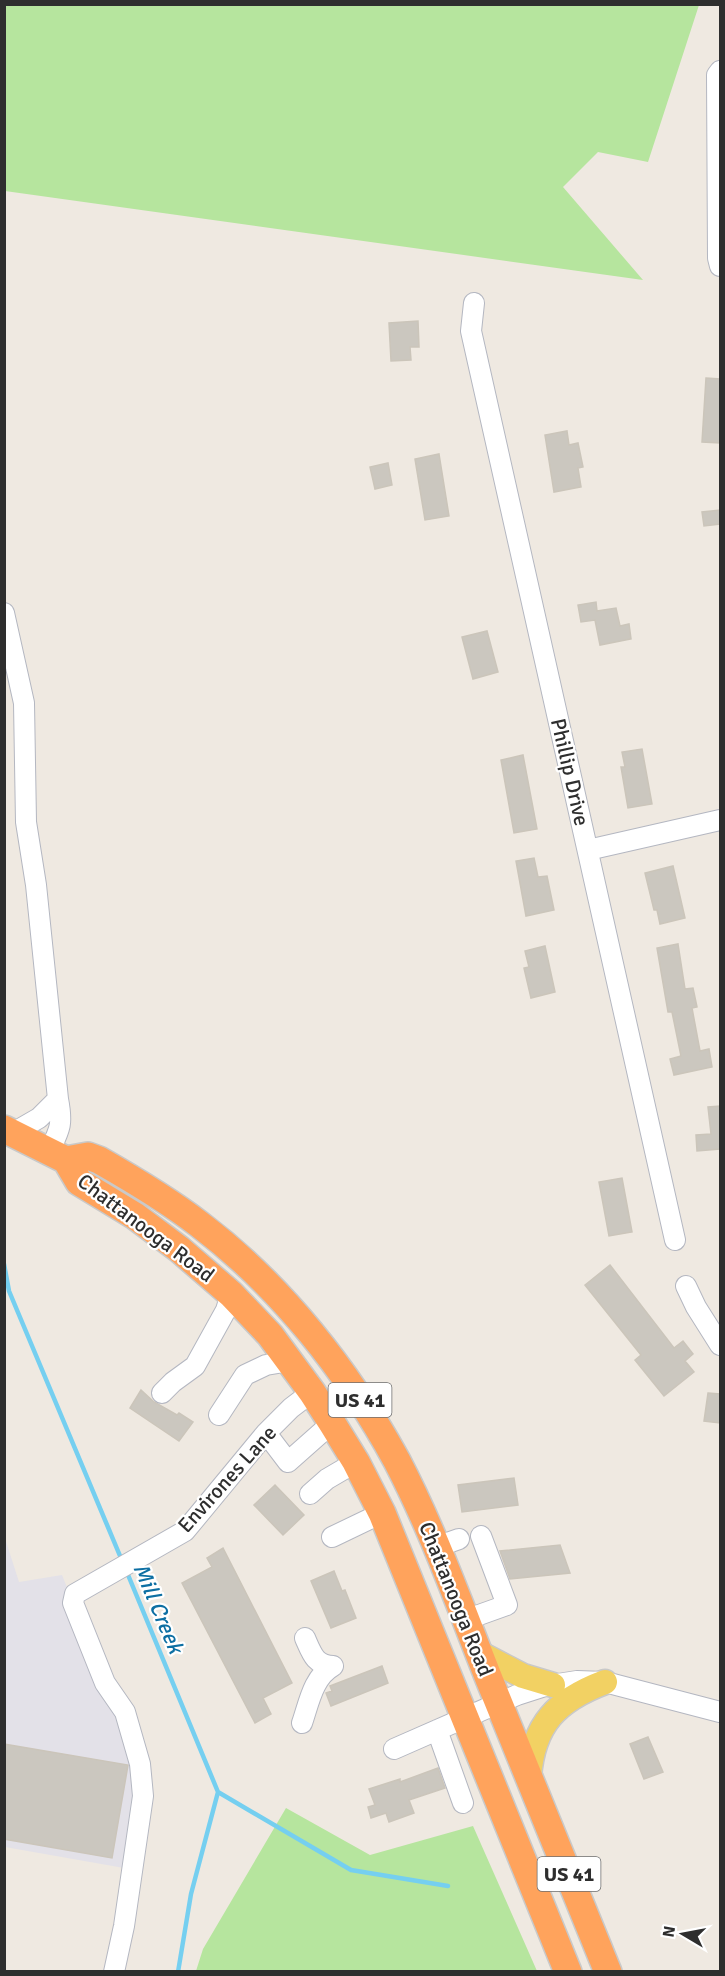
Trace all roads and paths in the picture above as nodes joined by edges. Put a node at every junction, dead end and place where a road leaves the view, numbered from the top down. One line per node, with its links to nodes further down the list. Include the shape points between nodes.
1 (720, 72): 2 (street)
2 (720, 266)
3 (474, 303): 6 (street, Phillip Drive, via 471,331)
4 (4, 613): 7 (street, via 24,703 26,822)
5 (720, 820): 6 (street)
6 (588, 850): 10 (street, Phillip Drive)
7 (58, 1099): 8 (street, via 39,1118); 9 (street)
8 (9, 1131): 9 (highway, US 41)
9 (58, 1156): 12 (highway, Chattanooga Road / US 41, via 79,1182 156,1231); 25 (highway, Chattanooga Road / US 41, via 88,1156 163,1198 220,1241 276,1294 366,1410 448,1543)
10 (675, 1240)
11 (686, 1286): 13 (street)
12 (231, 1294): 14 (highway, Chattanooga Road / US 41); 16 (street, via 195,1366)
13 (720, 1345)
14 (290, 1361): 15 (highway, Chattanooga Road / US 41); 17 (street, via 266,1365 245,1375)
15 (312, 1392): 18 (highway, Chattanooga Road / US 41); 19 (street, Environes Lane)
16 (162, 1393)
17 (219, 1415)
18 (332, 1423): 19 (street, via 288,1461); 20 (highway, Chattanooga Road / US 41)
19 (266, 1433): 40 (street, Environes Lane, via 185,1531 75,1594 73,1602 105,1683 125,1712 140,1764 143,1796)
20 (356, 1462): 21 (street); 22 (highway, Chattanooga Road / US 41)
21 (310, 1494)
22 (382, 1513): 24 (street); 34 (highway, Chattanooga Road / US 41)
23 (481, 1536): 25 (street, via 507,1605)
24 (332, 1538)
25 (465, 1620): 27 (highway, Chattanooga Road / US 41)
26 (305, 1638): 28 (street)
27 (479, 1653): 31 (main road, via 517,1674); 32 (highway, Chattanooga Road / US 41)
28 (313, 1658): 29 (street); 29 (street, via 333,1666)
29 (317, 1681): 35 (street)
30 (605, 1682): 31 (street); 33 (street); 38 (main road, via 564,1702 547,1720 536,1742)
31 (553, 1685): 32 (street)
32 (498, 1702): 34 (street); 38 (highway, Chattanooga Road / US 41)
33 (720, 1712)
34 (465, 1716): 36 (street); 41 (highway, Chattanooga Road / US 41)
35 (302, 1723)
36 (437, 1730): 37 (street); 39 (street)
37 (394, 1749)
38 (529, 1777): 42 (highway, Chattanooga Road / US 41)
39 (463, 1803)
40 (114, 1971)
41 (568, 1971)
42 (609, 1971)

